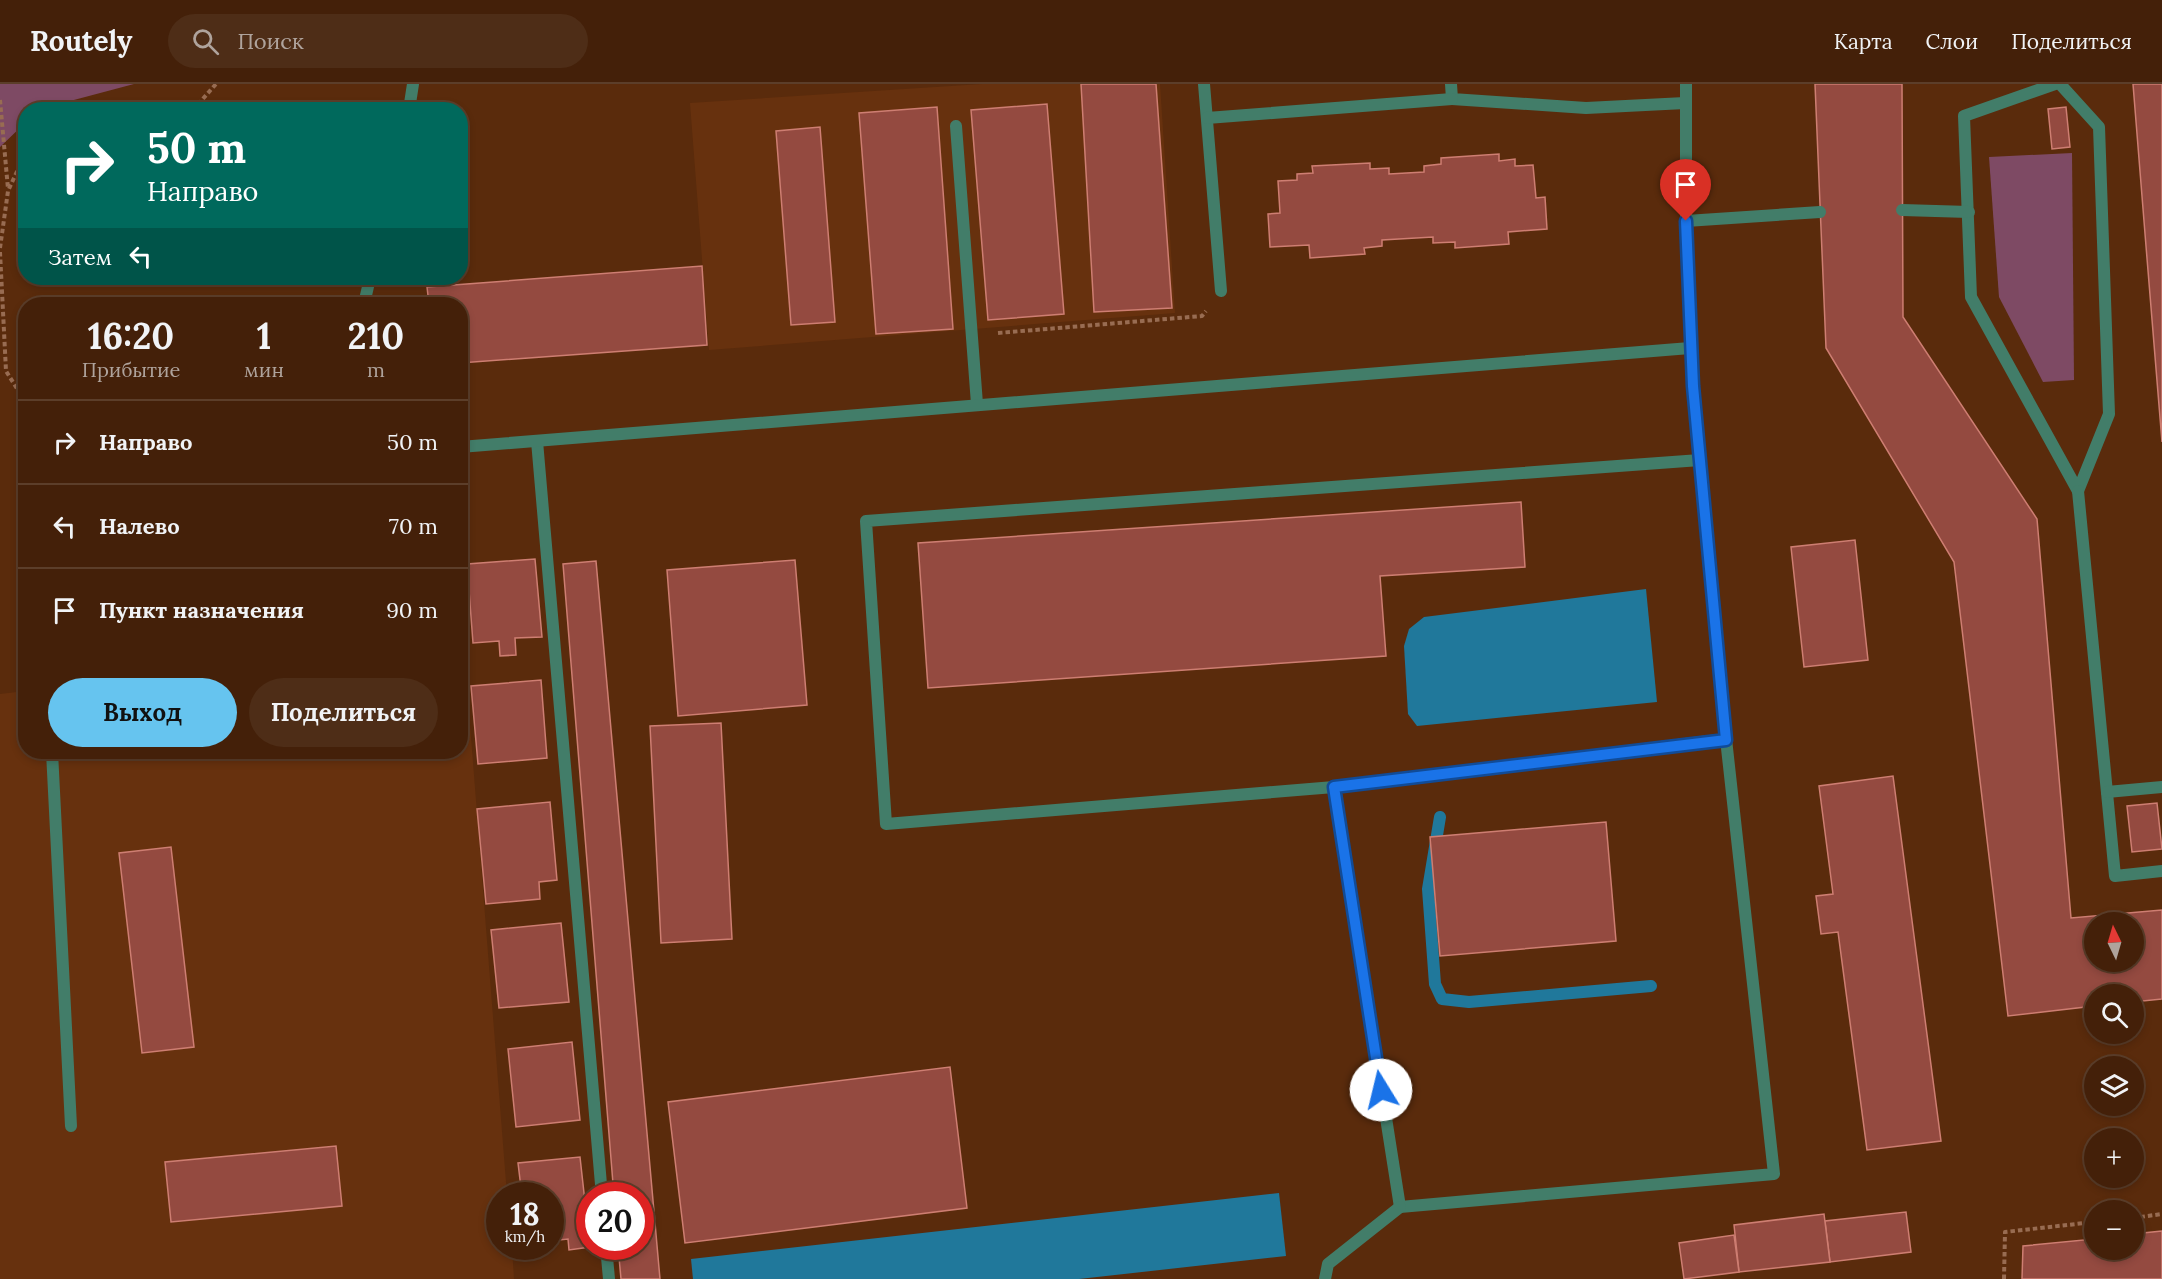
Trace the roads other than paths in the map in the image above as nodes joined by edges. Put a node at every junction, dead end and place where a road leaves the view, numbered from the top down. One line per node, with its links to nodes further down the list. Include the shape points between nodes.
1 (414, 84): 8 (street)
2 (1204, 84): 10 (street)
3 (1451, 84): 7 (street)
4 (1686, 84): 9 (street)
5 (2055, 84): 14 (street, via 1964,116)
6 (2061, 84): 22 (street, via 2099,127 2109,414)
7 (1452, 99): 9 (street, via 1586,108); 10 (street)
8 (411, 102)
9 (1685, 103): 15 (street)
10 (1207, 118): 16 (street)
11 (956, 126): 18 (street)
12 (1902, 210): 14 (street)
13 (1820, 212): 15 (street)
14 (1969, 212): 22 (street, via 1971,297)
15 (1686, 221): 17 (street)
16 (1221, 291)
17 (1690, 348): 18 (street); 21 (street)
18 (977, 404): 19 (street)
19 (537, 441): 20 (street); 30 (street)
20 (468, 446)
21 (1700, 460): 23 (street); 25 (street, via 866,521 886,824)
22 (2078, 491): 27 (street)
23 (1726, 740): 25 (street); 31 (street, via 1774,1174)
24 (52, 759): 29 (street)
25 (1334, 787): 31 (street)
26 (2162, 787): 27 (street)
27 (2107, 792): 28 (street, via 2115,876)
28 (2162, 871)
29 (71, 1126)
30 (601, 1182)
31 (1400, 1207): 34 (street, via 1328,1264)
32 (607, 1260): 33 (street)
33 (609, 1279)
34 (1325, 1279)

